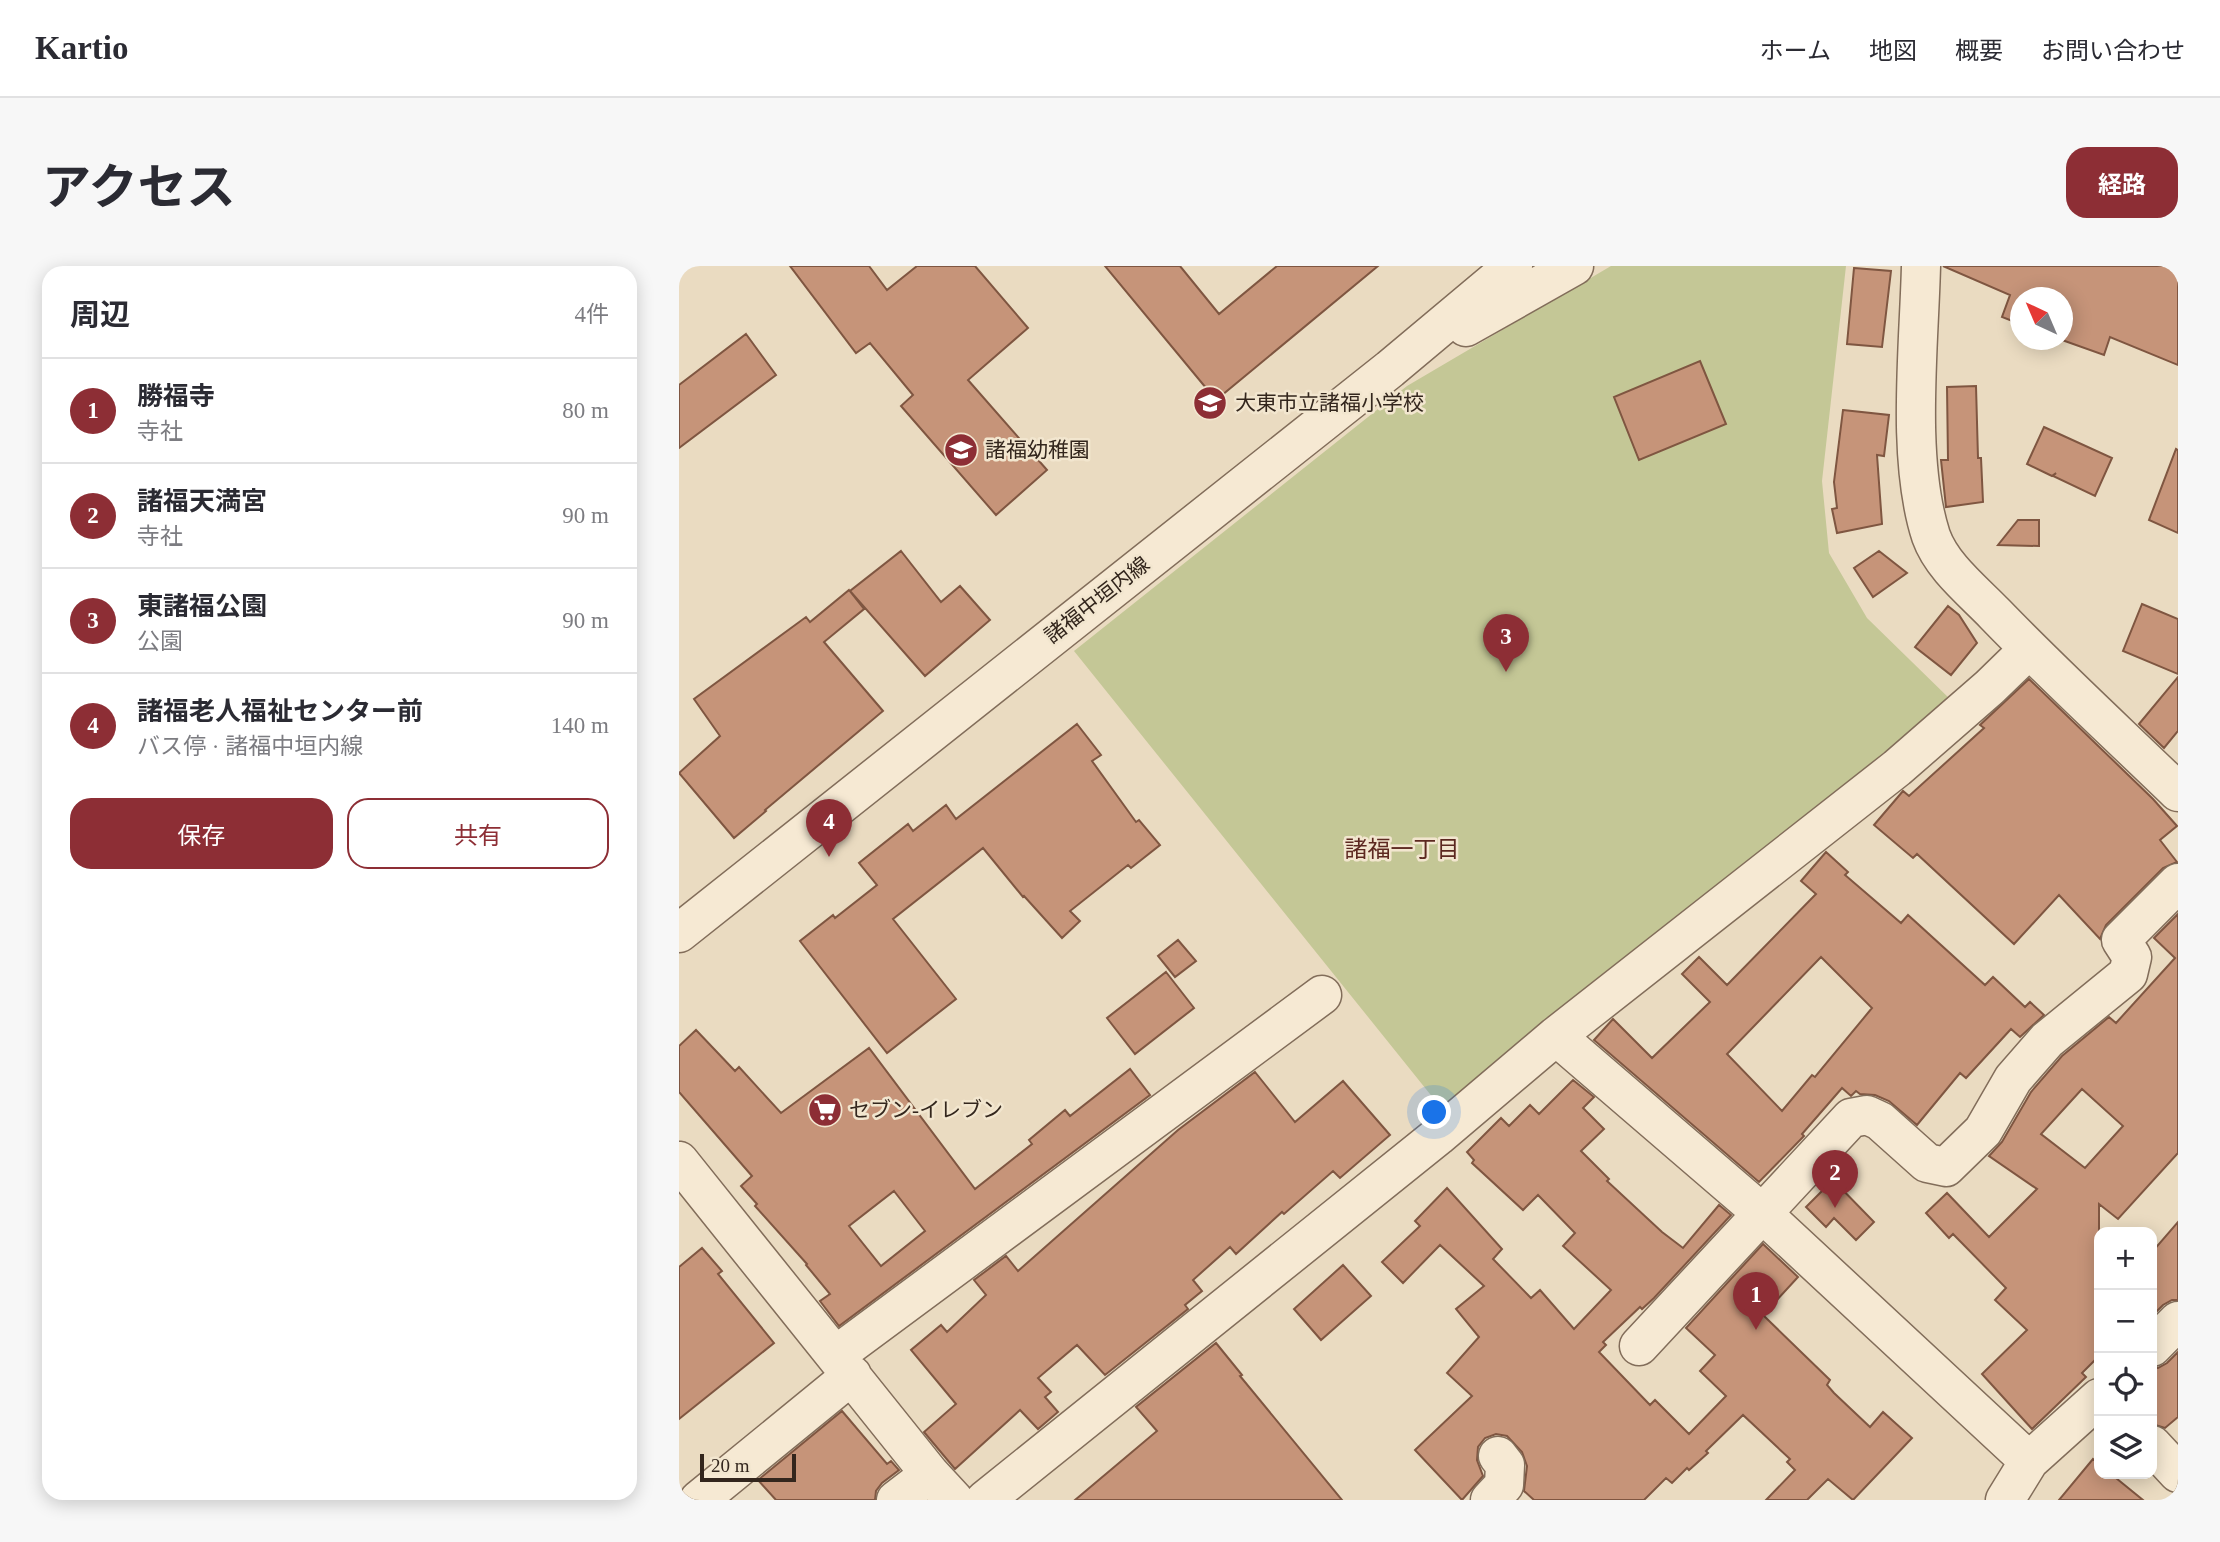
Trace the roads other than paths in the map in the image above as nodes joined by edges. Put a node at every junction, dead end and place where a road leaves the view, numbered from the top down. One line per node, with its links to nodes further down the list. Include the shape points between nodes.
1 (1482, 266): 5 (street)
2 (1513, 266): 5 (street, 諸福中垣内線)
3 (1574, 266): 5 (street)
4 (1921, 266): 6 (street, via 1919,475 1932,539 1949,567)
5 (1390, 369): 9 (street, 諸福中垣内線)
6 (2029, 649): 7 (street); 11 (street, via 1898,768)
7 (2178, 792)
8 (2178, 883): 13 (street, via 2121,940 2132,957 2127,974 2047,1040 2013,1079 1983,1130 1946,1167 1927,1163 1880,1121 1867,1115 1851,1118)
9 (679, 933)
10 (1322, 995): 17 (street)
11 (1556, 1036): 13 (street); 25 (street)
12 (679, 1161): 17 (street)
13 (1763, 1214): 16 (street); 20 (street)
14 (2178, 1321): 15 (street)
15 (2157, 1341)
16 (1639, 1346)
17 (844, 1365): 22 (street); 23 (street)
18 (2094, 1402): 20 (street)
19 (2157, 1450): 21 (street)
20 (2029, 1461): 26 (street)
21 (2178, 1473)
22 (942, 1487): 24 (street)
23 (699, 1500)
24 (896, 1500)
25 (985, 1500)
26 (2004, 1500)

